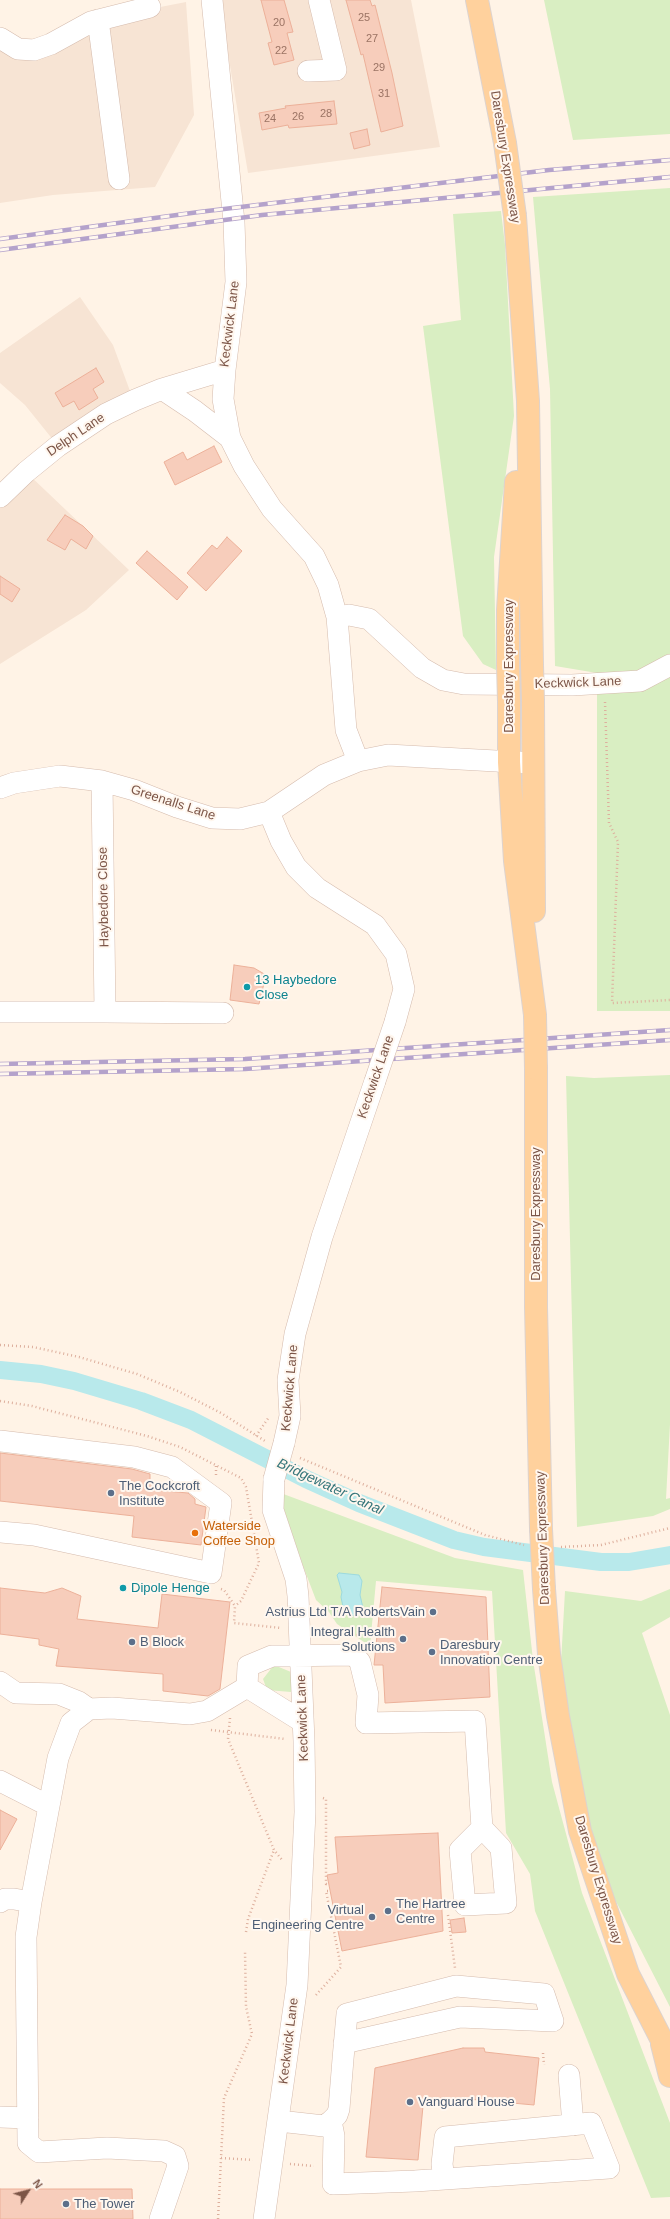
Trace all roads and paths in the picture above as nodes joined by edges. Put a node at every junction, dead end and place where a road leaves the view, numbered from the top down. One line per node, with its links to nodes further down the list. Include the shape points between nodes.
1 (212, 0): 10 (street, Keckwick Lane, via 234,222 236,282)
2 (319, 0): 7 (street, via 336,70)
3 (477, 0): 9 (main road, Daresbury Expressway, bridge, via 505,143 515,216)
4 (150, 7): 5 (street)
5 (98, 20): 6 (street, via 34,50 18,49); 8 (street)
6 (0, 38)
7 (308, 71)
8 (119, 179)
9 (522, 315): 18 (main road, Daresbury Expressway, bridge, via 519,424 508,610); 19 (main road, Daresbury Expressway, bridge, via 528,401)
10 (224, 370): 11 (street, Delph Lane); 12 (street, Keckwick Lane, via 223,399)
11 (162, 389): 12 (street); 13 (street, Delph Lane, via 135,400 81,430 26,472)
12 (230, 438): 14 (street, Keckwick Lane, via 244,466 272,508 314,556 328,585)
13 (0, 497)
14 (337, 617): 16 (street, Keckwick Lane, via 349,615 369,619 422,668 443,680 464,684); 17 (street, Keckwick Lane, via 342,654 342,697 346,730)
15 (670, 665): 16 (street, Keckwick Lane, via 640,681)
16 (605, 683): 23 (path, via 609,824 618,842 612,1003)
17 (358, 761): 18 (street, via 388,755 412,755); 22 (street, Greenalls Lane, via 324,775)
18 (509, 762): 19 (street); 27 (main road, Daresbury Expressway, via 515,861)
19 (532, 763): 27 (main road, Daresbury Expressway)
20 (102, 781): 21 (street, Greenalls Lane, via 60,776 14,783); 22 (street, Greenalls Lane, via 212,818 240,819); 25 (street, Haybedore Close)
21 (0, 788)
22 (269, 812): 30 (street, Keckwick Lane, bridge, via 281,841 296,867 317,888 375,925 396,954 404,989 322,1237 295,1334 288,1380 290,1416)
23 (670, 1000)
24 (0, 1012): 25 (street)
25 (105, 1012): 26 (street)
26 (223, 1013)
27 (535, 1015): 63 (main road, Daresbury Expressway, bridge, via 536,1308 541,1529 549,1654 580,1831 628,1974)
28 (0, 1345): 30 (path, via 48,1350 137,1374 180,1392)
29 (0, 1442): 35 (street, via 134,1457 172,1467 221,1503)
30 (283, 1448): 33 (path, via 485,1535); 39 (street, Keckwick Lane, bridge, via 274,1479 273,1510 296,1579)
31 (670, 1528): 34 (path, via 601,1545)
32 (0, 1532): 35 (street, via 34,1535)
33 (525, 1546)
34 (555, 1548)
35 (211, 1573): 36 (path, via 213,1586 224,1590 235,1606 234,1623)
36 (286, 1629)
37 (313, 1632): 38 (path)
38 (377, 1636)
39 (300, 1657): 41 (street, via 272,1656 248,1666); 43 (street, Keckwick Lane); 50 (street, via 354,1655 360,1662 368,1695 366,1723 475,1721)
40 (0, 1682): 42 (street, via 16,1693 59,1694)
41 (240, 1691): 42 (street, via 207,1711 190,1714 112,1708); 43 (street); 45 (path)
42 (89, 1709): 48 (street, via 71,1723 58,1758)
43 (303, 1722): 70 (street, Keckwick Lane, via 305,1812 300,1944)
44 (206, 1730): 45 (path)
45 (229, 1732): 46 (path); 51 (path, via 228,1739)
46 (292, 1740)
47 (0, 1781): 48 (street)
48 (49, 1806): 56 (street)
49 (326, 1821): 53 (path)
50 (482, 1828)
51 (274, 1850): 52 (path); 57 (path, via 248,1919)
52 (287, 1865)
53 (326, 1890): 54 (path); 61 (path, via 341,1967)
54 (331, 1891)
55 (0, 1902): 56 (street, via 14,1899)
56 (31, 1902): 69 (street, via 26,1937)
57 (246, 1932)
58 (450, 1940): 60 (path)
59 (245, 1951): 73 (path, via 246,2006 252,2034 224,2098)
60 (455, 1964)
61 (314, 1996)
62 (344, 2043): 62 (street, via 347,2014 456,1986 544,1994 553,2021 460,2017); 71 (street, via 339,2109)
63 (666, 2049): 67 (main road, Daresbury Expressway)
64 (544, 2053): 65 (path)
65 (544, 2065)
66 (569, 2076): 72 (street)
67 (670, 2076)
68 (0, 2117): 69 (street)
69 (28, 2118): 76 (street, via 28,2143 39,2152 107,2148 164,2151 175,2156 178,2166)
70 (279, 2121): 71 (street, via 324,2126); 78 (street, Keckwick Lane)
71 (331, 2121): 75 (street, via 334,2136 332,2184)
72 (574, 2125): 75 (street, via 445,2137 442,2164); 75 (street, via 590,2123 609,2168)
73 (220, 2158): 74 (path); 77 (path)
74 (253, 2160)
75 (444, 2179)
76 (160, 2219)
77 (218, 2219)
78 (264, 2219)

